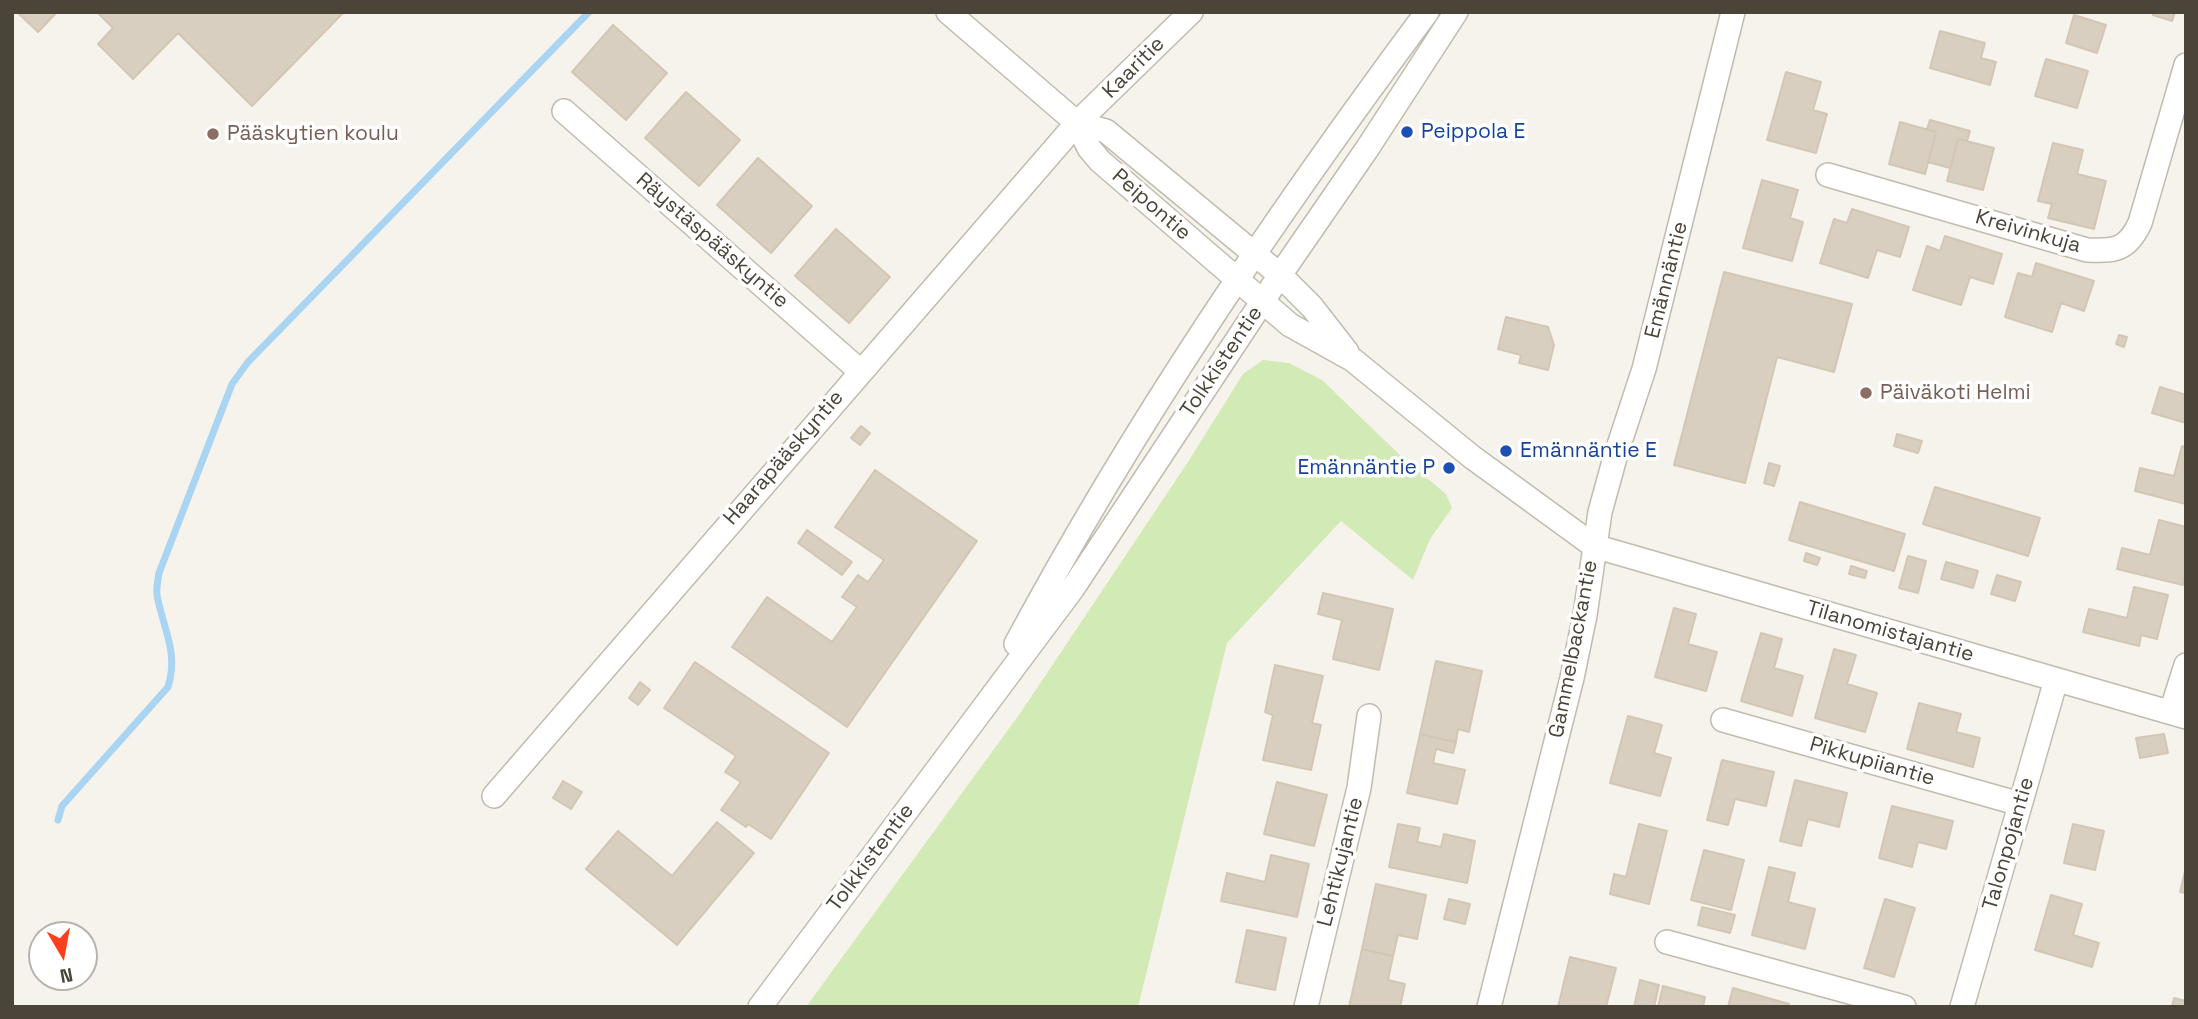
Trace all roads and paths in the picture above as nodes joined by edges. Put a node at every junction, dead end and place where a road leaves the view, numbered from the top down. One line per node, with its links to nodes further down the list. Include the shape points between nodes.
1 (948, 12): 8 (street, Peipontie)
2 (1191, 12): 8 (street, Kaaritie)
3 (1427, 12): 10 (street, Tolkkistentie)
4 (1456, 12): 11 (street, Tolkkistentie)
5 (1733, 12): 16 (street, Emännäntie, via 1644,369 1616,454)
6 (2186, 65): 9 (street, Kreivinkuja, via 2140,223 2133,238 2109,251 2087,250)
7 (564, 111): 15 (street, Räystäspääskyntie)
8 (1077, 123): 10 (street, Peipontie, via 1106,131); 12 (street, Peipontie, via 1100,161); 15 (street, Haarapääskyntie)
9 (1828, 175)
10 (1254, 253): 11 (street, Gammelbackantie); 12 (street, Tolkkistentie)
11 (1280, 275): 13 (street, Tolkkistentie); 14 (street, Gammelbackantie)
12 (1236, 278): 13 (street, Gammelbackantie); 19 (street, Tolkkistentie, via 1051,578)
13 (1263, 301): 14 (street, Gammelbackantie, via 1290,325); 19 (street, Tolkkistentie, via 1073,588)
14 (1353, 360): 16 (street, Gammelbackantie, via 1472,457)
15 (860, 370): 23 (street, Haarapääskyntie)
16 (1594, 546): 18 (street, Tilanomistajantie); 28 (street, Gammelbackantie, via 1572,678)
17 (2186, 665): 20 (street)
18 (2056, 680): 20 (street, Tilanomistajantie); 24 (street, Talonpojantie)
19 (982, 709): 26 (street, Tolkkistentie)
20 (2179, 715)
21 (1369, 716): 27 (street, Lehtikujantie, via 1359,788)
22 (1723, 720): 24 (street, Pikkupiiantie)
23 (494, 796)
24 (2021, 804): 30 (street, Talonpojantie)
25 (1667, 942): 29 (street)
26 (760, 1007)
27 (1306, 1007)
28 (1489, 1007)
29 (1904, 1007)
30 (1962, 1007)

